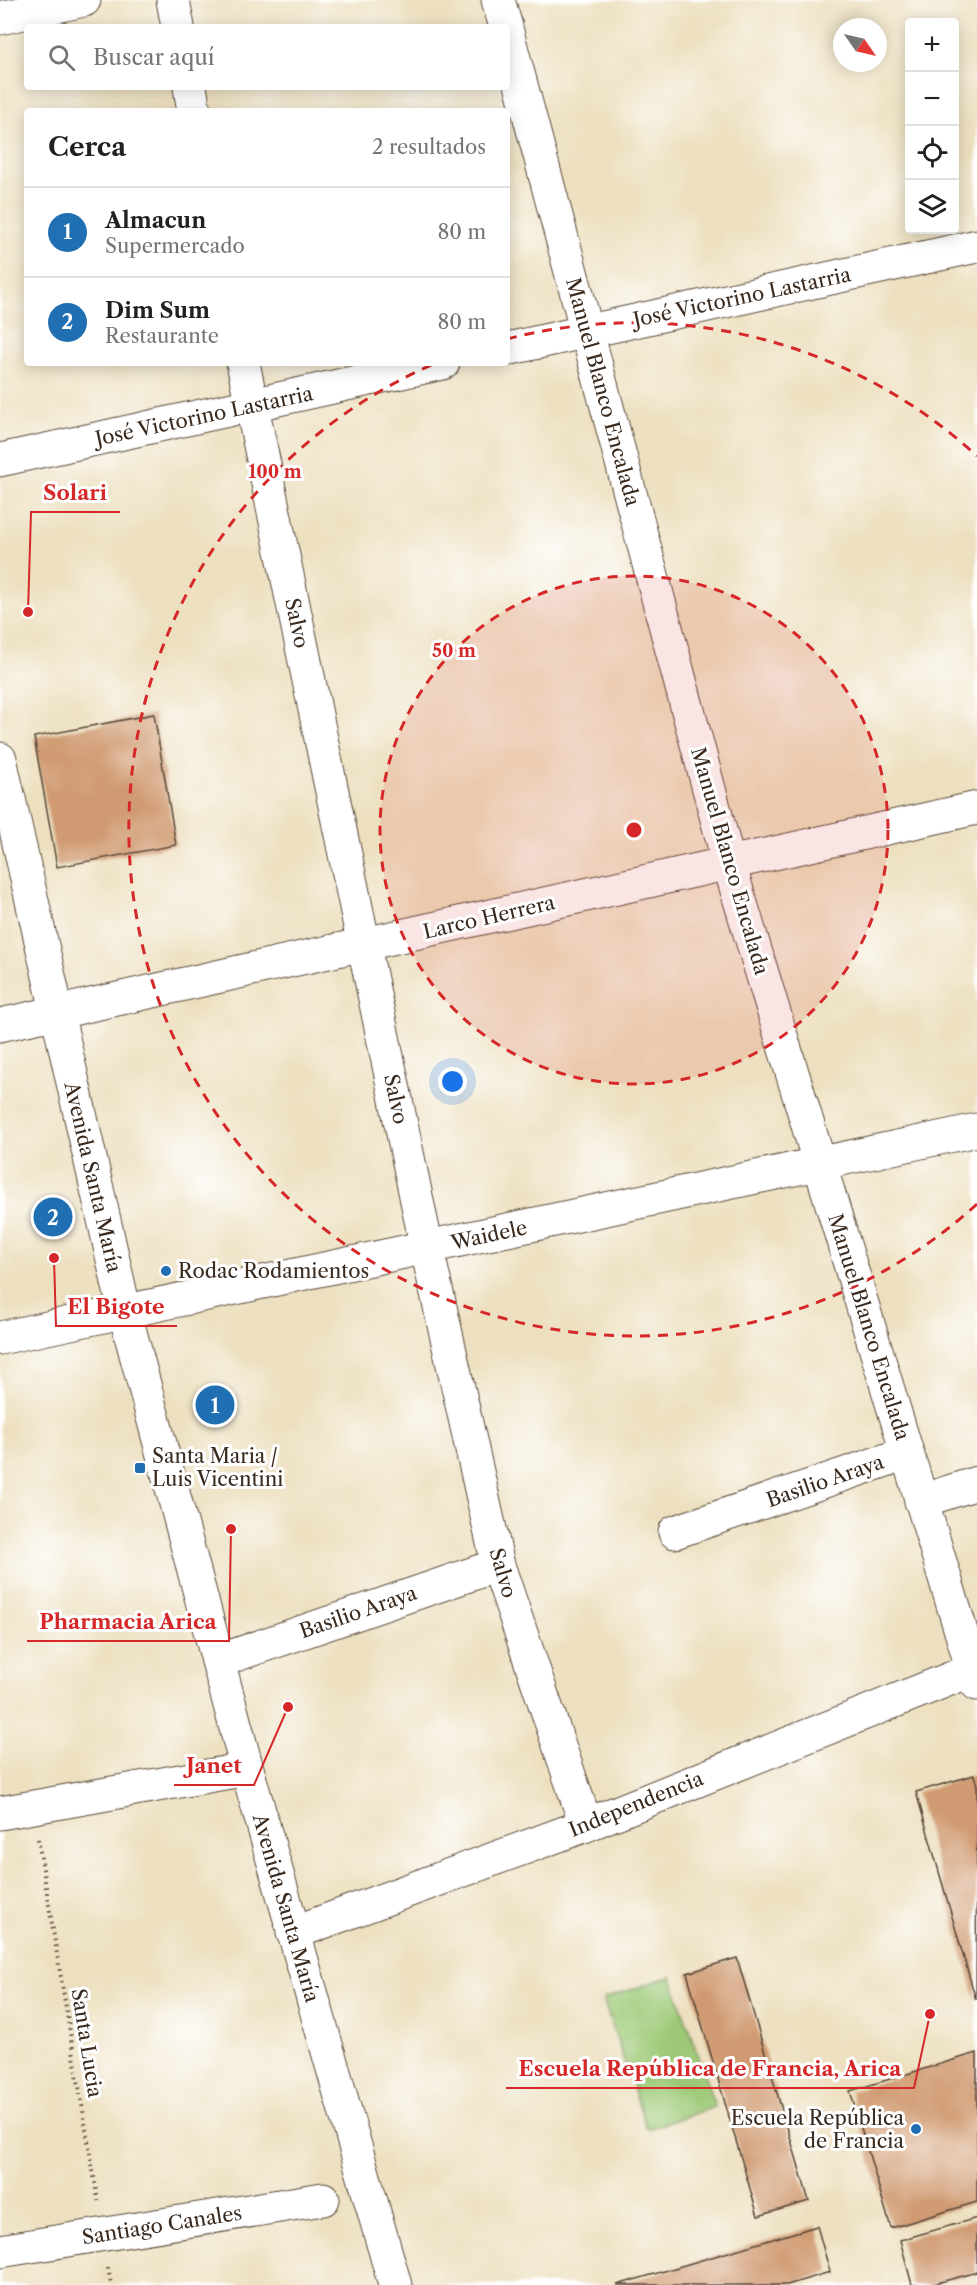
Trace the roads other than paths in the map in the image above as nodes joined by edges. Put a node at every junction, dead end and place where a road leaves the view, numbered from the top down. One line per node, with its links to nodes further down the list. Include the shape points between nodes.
1 (84, 0): 4 (street)
2 (173, 0): 5 (street)
3 (498, 0): 6 (street)
4 (0, 18)
5 (177, 24)
6 (505, 24)
7 (510, 43): 11 (street, Manuel Blanco Encalada)
8 (191, 90): 9 (street)
9 (194, 108)
10 (977, 246): 11 (street, José Victorino Lastarria)
11 (587, 331): 12 (street, José Victorino Lastarria); 19 (street, Manuel Blanco Encalada)
12 (510, 348)
13 (244, 366): 15 (street, Salvo)
14 (428, 366): 15 (street, José Victorino Lastarria)
15 (251, 405): 16 (street, José Victorino Lastarria); 20 (street, Salvo)
16 (0, 460)
17 (0, 759): 21 (street, Avenida Santa María)
18 (977, 808): 19 (street, Larco Herrera)
19 (729, 864): 20 (street, Larco Herrera); 24 (street, Manuel Blanco Encalada)
20 (364, 945): 21 (street, Larco Herrera); 25 (street, Salvo)
21 (55, 1014): 22 (street, Larco Herrera); 26 (street, Avenida Santa María)
22 (0, 1025)
23 (977, 1130): 24 (street, Waidele)
24 (820, 1164): 25 (street, Waidele); 28 (street, Manuel Blanco Encalada)
25 (427, 1248): 26 (street, Waidele); 32 (street, Salvo)
26 (125, 1313): 27 (street, Waidele); 33 (street, Avenida Santa María)
27 (0, 1338)
28 (907, 1453): 30 (street, Manuel Blanco Encalada); 31 (street, Basilio Araya)
29 (977, 1483): 30 (street)
30 (921, 1501): 34 (street, Manuel Blanco Encalada)
31 (675, 1532)
32 (498, 1565): 33 (street, Basilio Araya); 37 (street, Salvo)
33 (218, 1661): 35 (street, Avenida Santa María)
34 (975, 1673): 37 (street, Independencia)
35 (247, 1769): 36 (street); 38 (street, Avenida Santa María)
36 (0, 1813)
37 (586, 1825): 38 (street, Independencia)
38 (293, 1933): 41 (street, Avenida Santa María)
39 (323, 2199): 40 (street, Santiago Canales)
40 (0, 2251)
41 (395, 2285)

